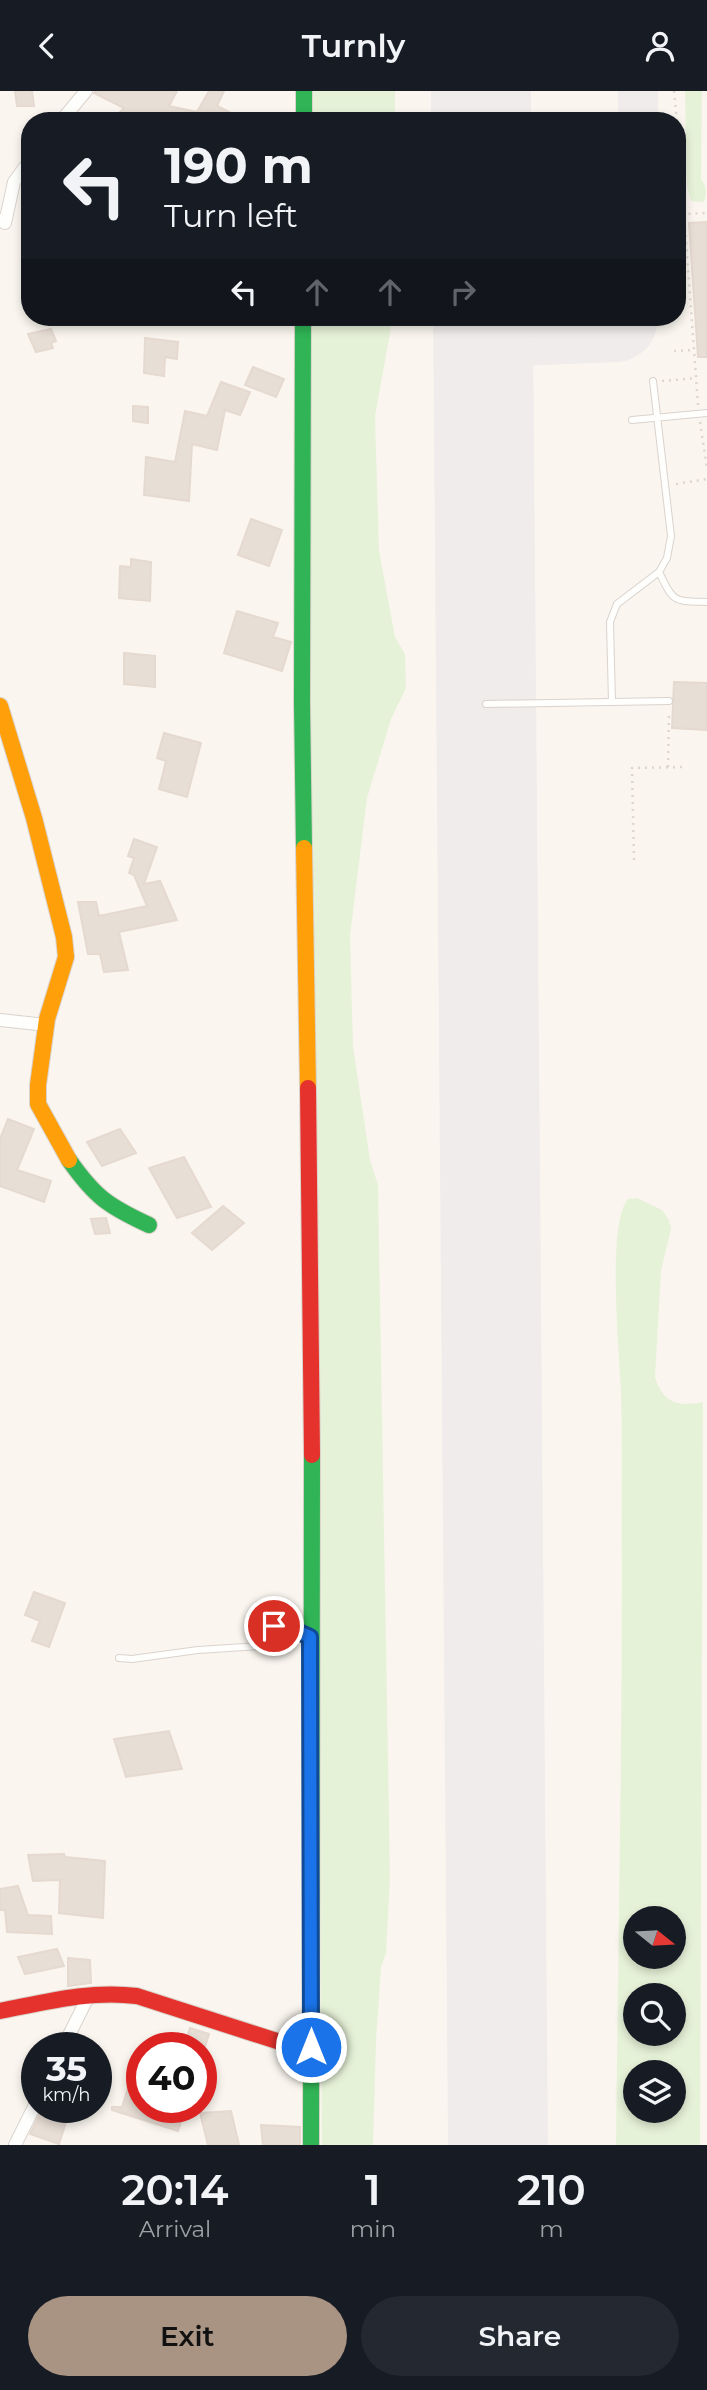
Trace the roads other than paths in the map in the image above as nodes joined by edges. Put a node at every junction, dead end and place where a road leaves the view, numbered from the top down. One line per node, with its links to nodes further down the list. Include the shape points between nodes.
1 (86, 91): 3 (street)
2 (303, 91): 4 (street)
3 (68, 112)
4 (304, 112)
5 (21, 172): 6 (street, via 14,182 5,223)
6 (0, 220)
7 (303, 326): 21 (street, via 302,702 313,1378)
8 (653, 381): 10 (lane)
9 (703, 413): 10 (lane)
10 (657, 418): 11 (lane); 12 (lane, via 671,536)
11 (632, 420)
12 (659, 572): 13 (lane, via 674,599); 15 (lane, via 617,604 610,622)
13 (707, 602)
14 (669, 701): 15 (lane)
15 (612, 702): 16 (lane)
16 (486, 704)
17 (0, 706): 19 (street, via 64,937 65,957)
18 (0, 1020): 19 (street)
19 (46, 1025): 20 (street, via 38,1104 86,1184 111,1207)
20 (149, 1225)
21 (310, 1637): 22 (lane, via 274,1626 260,1646); 26 (street)
22 (119, 1658)
23 (89, 1995): 24 (street); 25 (street); 26 (street, via 137,1996 283,2043)
24 (0, 2011)
25 (70, 2032)
26 (311, 2047): 29 (street)
27 (26, 2123): 28 (street)
28 (16, 2145)
29 (311, 2145)

